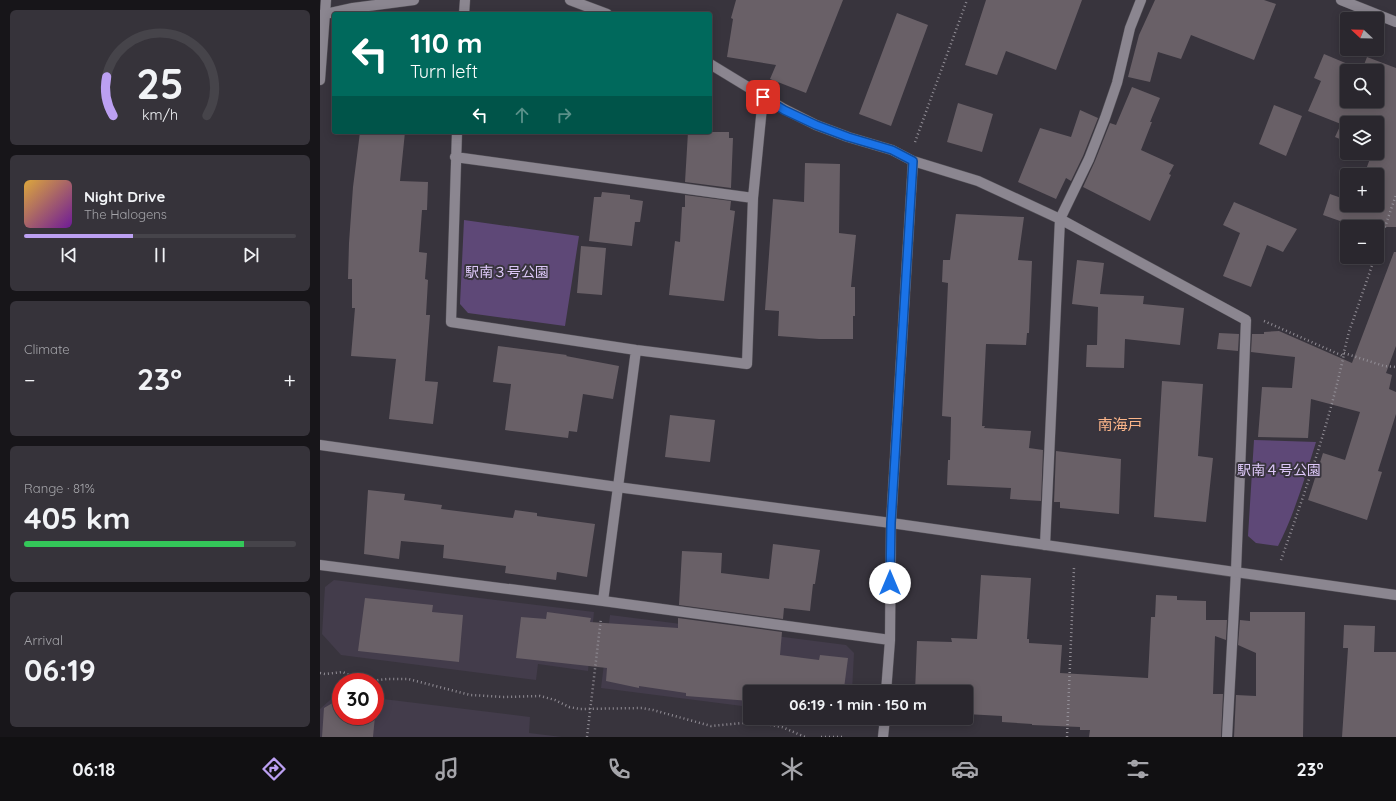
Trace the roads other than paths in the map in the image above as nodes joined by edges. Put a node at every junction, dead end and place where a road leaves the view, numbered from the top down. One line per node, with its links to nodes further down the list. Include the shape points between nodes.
1 (326, 0): 11 (street)
2 (414, 0): 7 (street)
3 (464, 0): 8 (street)
4 (570, 0): 9 (street)
5 (1141, 0): 20 (street, via 1130,28 1117,83 1105,118 1089,159)
6 (1341, 0): 12 (street)
7 (335, 12)
8 (464, 12)
9 (601, 12)
10 (332, 13): 11 (street)
11 (322, 15): 14 (street)
12 (1396, 22)
13 (712, 65): 15 (street)
14 (320, 80)
15 (763, 97): 18 (street, via 816,125 892,150); 19 (street)
16 (457, 134): 17 (street)
17 (455, 157): 19 (street); 21 (street, via 451,322)
18 (910, 160): 20 (street, via 978,181); 24 (street)
19 (753, 198): 21 (street, via 747,364)
20 (1060, 219): 25 (street); 27 (street, via 1246,320)
21 (636, 350): 23 (street)
22 (320, 445): 23 (street)
23 (617, 488): 24 (street); 29 (street)
24 (891, 523): 25 (street); 30 (street)
25 (1045, 545): 27 (street)
26 (320, 565): 29 (street)
27 (1236, 571): 28 (street); 34 (street)
28 (1396, 595)
29 (603, 601): 30 (street)
30 (890, 640): 31 (street)
31 (887, 685)
32 (884, 725): 33 (street)
33 (883, 737)
34 (1227, 737)

